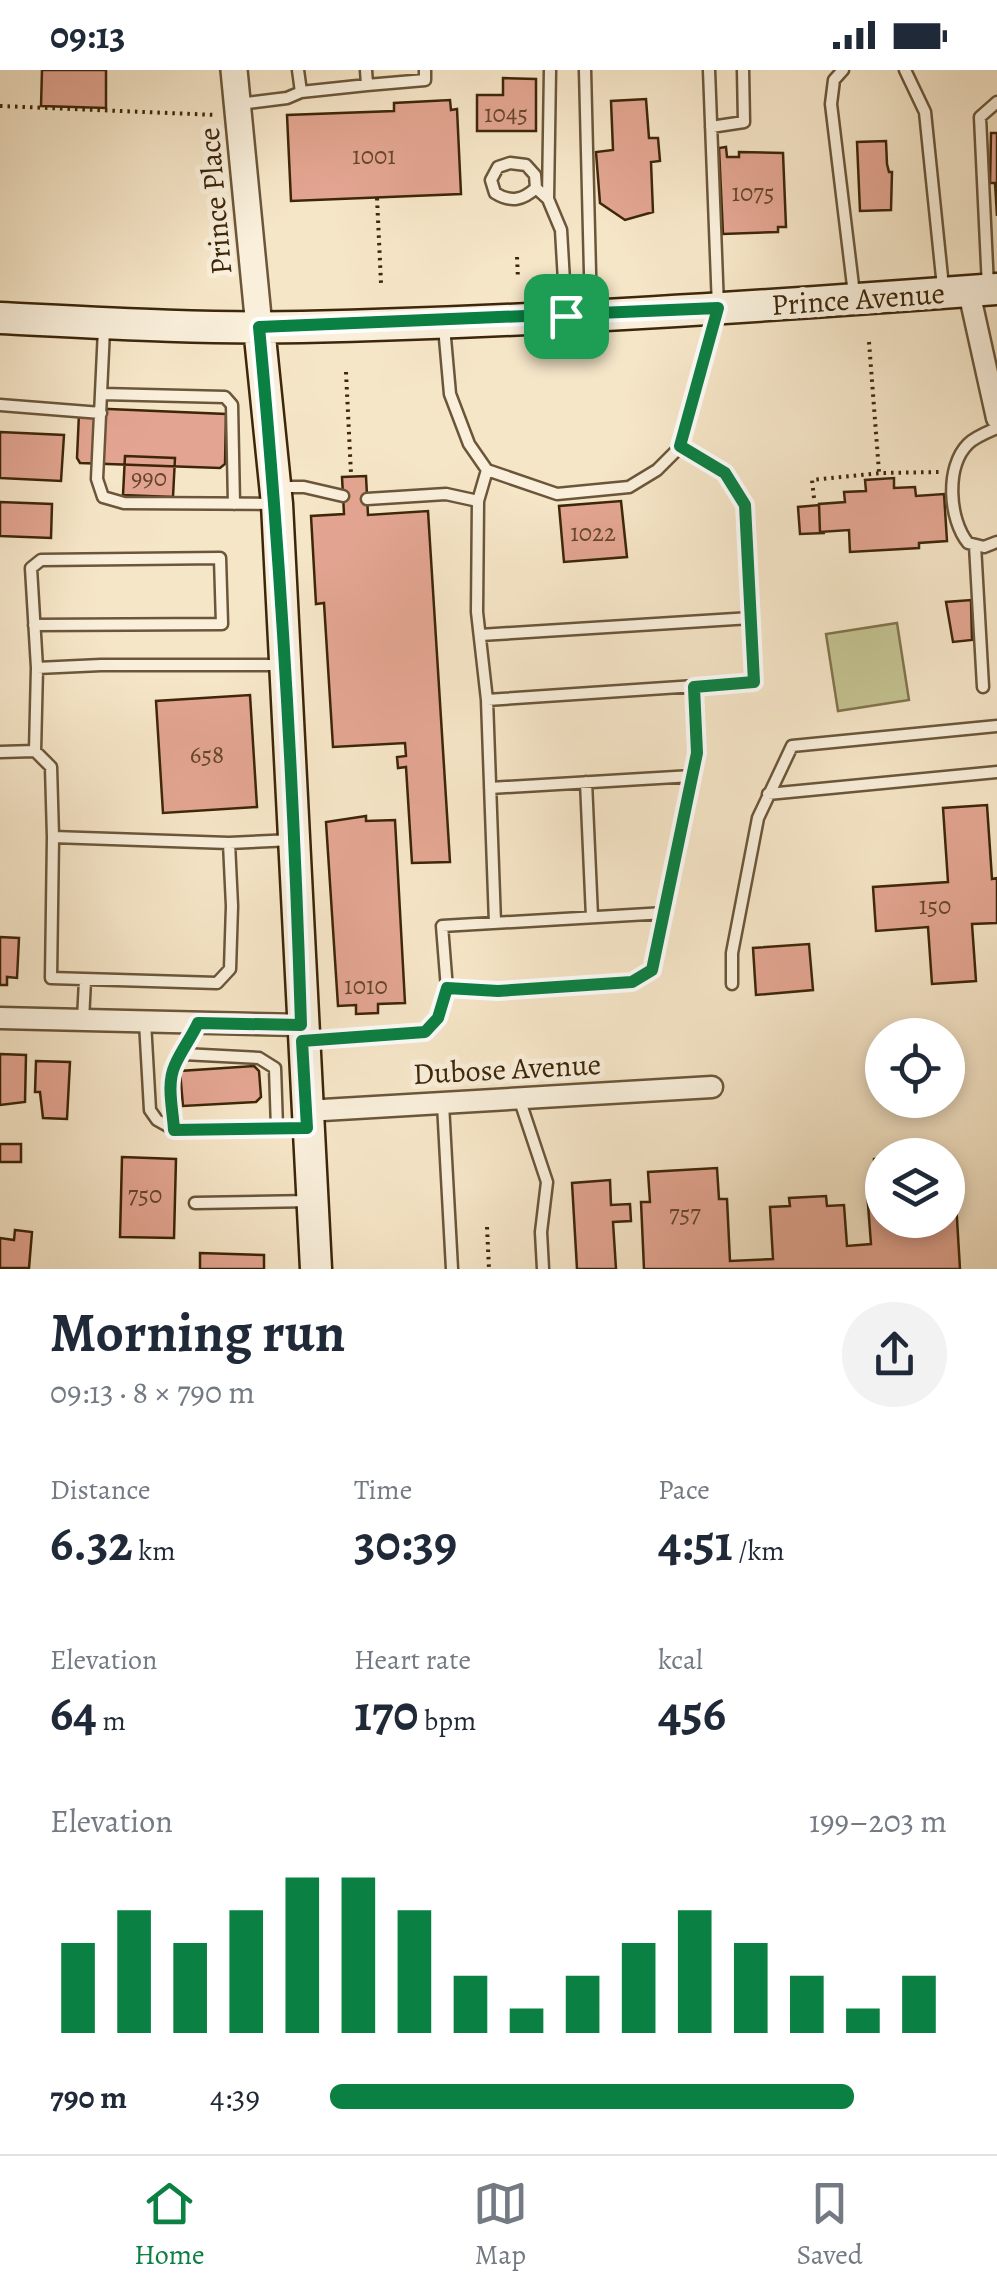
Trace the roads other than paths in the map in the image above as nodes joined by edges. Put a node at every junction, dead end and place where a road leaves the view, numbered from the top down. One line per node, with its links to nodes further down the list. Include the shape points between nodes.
1 (234, 70): 14 (street, Prince Place)
2 (298, 70): 12 (lane)
3 (366, 70): 11 (lane)
4 (425, 70): 11 (lane, via 425,80)
5 (550, 70): 17 (lane)
6 (585, 70): 21 (lane)
7 (708, 70): 15 (lane)
8 (744, 70): 15 (lane, via 744,122)
9 (843, 70): 19 (lane, via 834,80 831,104)
10 (905, 70): 18 (lane, via 925,112)
11 (367, 85): 12 (lane)
12 (301, 92): 14 (lane)
13 (997, 102): 18 (lane, via 980,117)
14 (232, 110): 25 (street, Prince Place)
15 (711, 127): 20 (lane)
16 (536, 188): 16 (lane, via 531,168 519,164 498,167 491,180 495,193 509,200); 17 (lane)
17 (548, 199): 21 (lane, via 562,230)
18 (975, 291): 19 (main road, Prince Avenue); 29 (street)
19 (854, 299): 20 (main road, Prince Avenue)
20 (718, 308): 21 (main road, Prince Avenue); 31 (lane)
21 (579, 315): 23 (main road, Prince Avenue)
22 (0, 318): 24 (main road, Prince Avenue)
23 (444, 321): 25 (main road, Prince Avenue); 32 (lane, via 450,394)
24 (104, 324): 25 (main road, Prince Avenue); 26 (lane)
25 (259, 327): 33 (main road)
26 (102, 394): 28 (lane); 37 (lane, via 225,397 232,406)
27 (0, 405): 28 (lane)
28 (101, 413): 37 (lane, via 97,479 103,498)
29 (997, 418)
30 (997, 428): 39 (lane, via 969,442 954,472 956,529)
31 (680, 446): 32 (lane, via 629,487 557,494); 40 (lane, via 725,473 745,505)
32 (486, 470): 36 (lane)
33 (276, 496): 34 (lane, via 304,488); 37 (lane); 43 (main road)
34 (343, 496)
35 (367, 500): 36 (lane, via 446,494)
36 (478, 501): 42 (lane)
37 (234, 504)
38 (997, 542): 39 (lane)
39 (975, 545): 45 (lane)
40 (751, 618): 42 (lane); 46 (lane, via 754,682)
41 (34, 626): 41 (lane, via 31,568 41,560 220,558 222,624); 44 (lane)
42 (480, 635): 47 (lane)
43 (286, 665): 44 (lane); 57 (main road)
44 (37, 668): 49 (lane)
45 (984, 686)
46 (694, 687): 47 (lane); 52 (lane)
47 (488, 700): 54 (lane)
48 (997, 726): 55 (lane, via 792,746)
49 (35, 751): 50 (lane); 56 (lane, via 51,767)
50 (0, 752)
51 (997, 772): 55 (lane)
52 (692, 776): 53 (lane); 59 (lane)
53 (586, 782): 54 (lane); 60 (lane)
54 (490, 788): 61 (lane)
55 (768, 794): 63 (lane, via 732,953)
56 (53, 837): 58 (lane); 62 (lane, via 51,978)
57 (296, 839): 58 (lane); 69 (main road)
58 (229, 842): 62 (lane, via 230,969 217,983)
59 (665, 912): 60 (lane); 64 (lane, via 652,970 632,982)
60 (592, 917): 61 (lane)
61 (495, 923): 64 (lane, via 442,926)
62 (85, 980): 66 (lane)
63 (732, 984)
64 (447, 988): 69 (lane, via 438,1018 425,1032)
65 (0, 1018): 66 (street)
66 (83, 1020): 67 (street)
67 (144, 1022): 68 (street); 76 (lane, via 150,1110)
68 (198, 1023): 69 (street); 70 (lane)
69 (302, 1033): 74 (main road)
70 (183, 1054): 75 (lane, via 259,1058 274,1068); 76 (lane, via 170,1082)
71 (712, 1087): 72 (street, Dubose Avenue)
72 (519, 1098): 73 (street, Dubose Avenue); 81 (lane, via 547,1182)
73 (443, 1103): 74 (street, Dubose Avenue); 80 (lane)
74 (307, 1119): 75 (lane); 77 (main road)
75 (276, 1128): 76 (lane)
76 (174, 1130)
77 (312, 1200): 78 (lane); 79 (main road)
78 (196, 1203)
79 (316, 1269)
80 (452, 1269)
81 (543, 1269)

